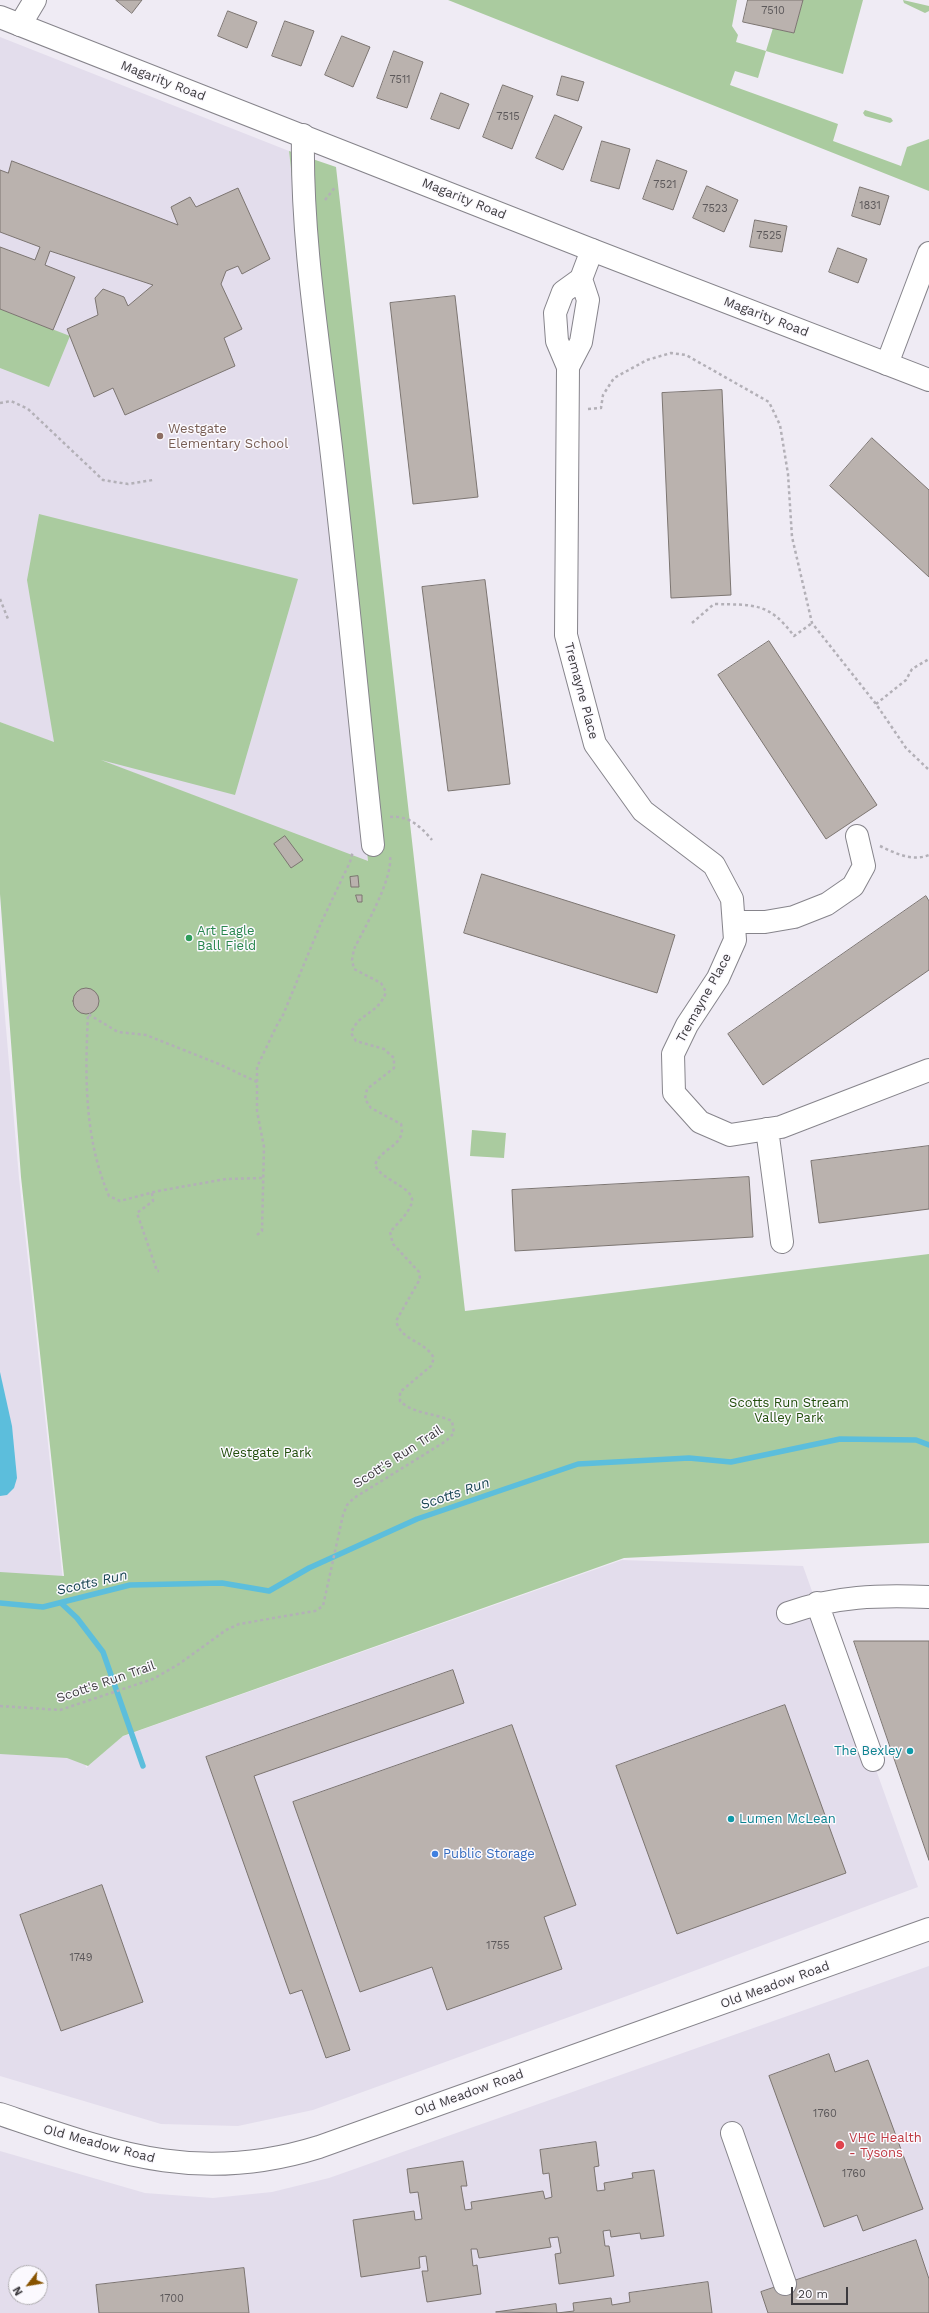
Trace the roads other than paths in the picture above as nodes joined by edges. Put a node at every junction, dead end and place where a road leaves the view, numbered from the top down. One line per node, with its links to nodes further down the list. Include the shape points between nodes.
1 (35, 0): 3 (street)
2 (0, 17): 3 (street, Magarity Road)
3 (20, 25): 4 (street, Magarity Road)
4 (303, 135): 5 (street, Magarity Road); 12 (street, via 302,182 312,290 339,511 370,819)
5 (592, 250): 7 (street); 8 (street, Magarity Road)
6 (929, 253): 8 (street)
7 (581, 279): 9 (street, Tremayne Place, via 588,300 581,342); 9 (street, Tremayne Place, via 563,292 555,313 557,341)
8 (887, 364): 10 (street, Magarity Road)
9 (568, 368): 13 (street, Tremayne Place, via 566,635 595,744 643,810 714,865 732,899)
10 (929, 380)
11 (857, 836): 13 (street, via 864,866 853,886 828,904 794,917 764,922)
12 (378, 843)
13 (734, 922): 15 (street, Tremayne Place, via 735,940 718,978 687,1025 674,1054 674,1093 700,1122 730,1135)
14 (929, 1070): 15 (street, Tremayne Place, via 789,1124)
15 (767, 1130): 16 (street)
16 (782, 1242)
17 (929, 1597): 18 (street, via 856,1597)
18 (817, 1603): 19 (street); 20 (street)
19 (788, 1613)
20 (874, 1760)
21 (929, 1929): 22 (street, Old Meadow Road, via 319,2147 277,2158 223,2165 152,2160 72,2138)
22 (0, 2114)
23 (732, 2133): 24 (street)
24 (785, 2284)

